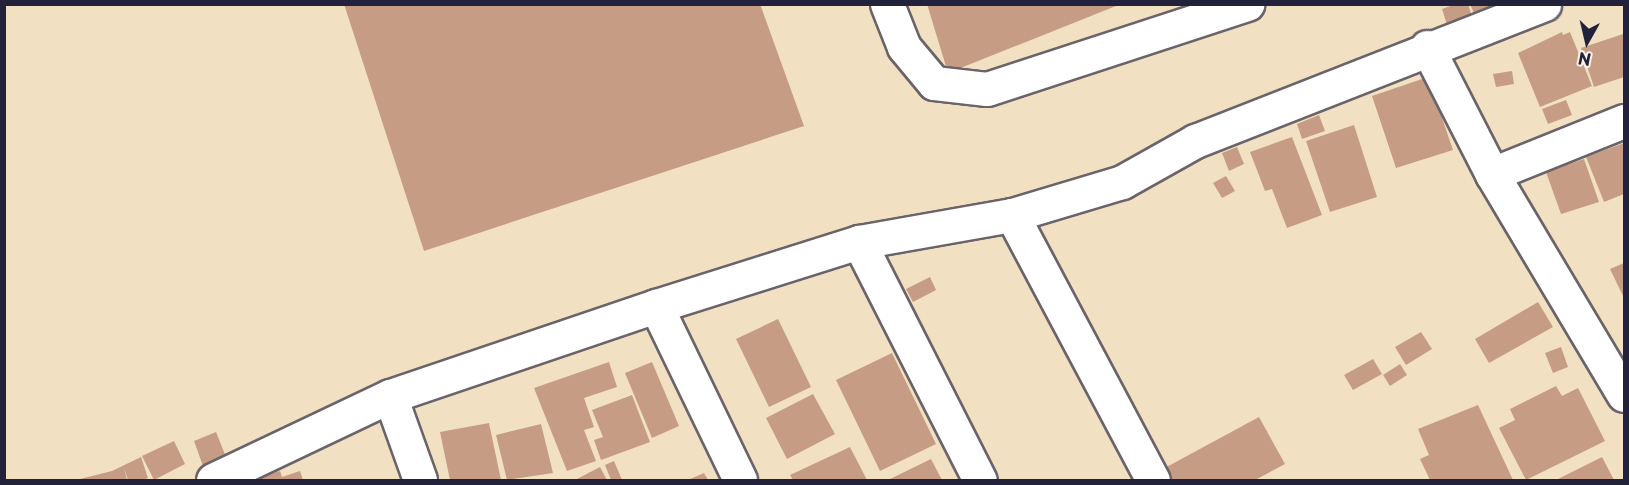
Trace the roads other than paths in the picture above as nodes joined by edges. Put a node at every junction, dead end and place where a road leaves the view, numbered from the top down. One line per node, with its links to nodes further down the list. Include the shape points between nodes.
1 (887, 4): 2 (street, via 904,47 934,83 987,89)
2 (1247, 4)
3 (1544, 4): 4 (street)
4 (1427, 47): 6 (street); 7 (street, via 1195,141 1122,182)
5 (1624, 121): 6 (street)
6 (1492, 174): 10 (street)
7 (1012, 215): 8 (street); 16 (street)
8 (859, 242): 9 (street); 15 (street)
9 (656, 306): 11 (street); 14 (street)
10 (1624, 395)
11 (390, 396): 12 (street); 13 (street)
12 (213, 480)
13 (420, 480)
14 (740, 480)
15 (980, 480)
16 (1153, 480)

